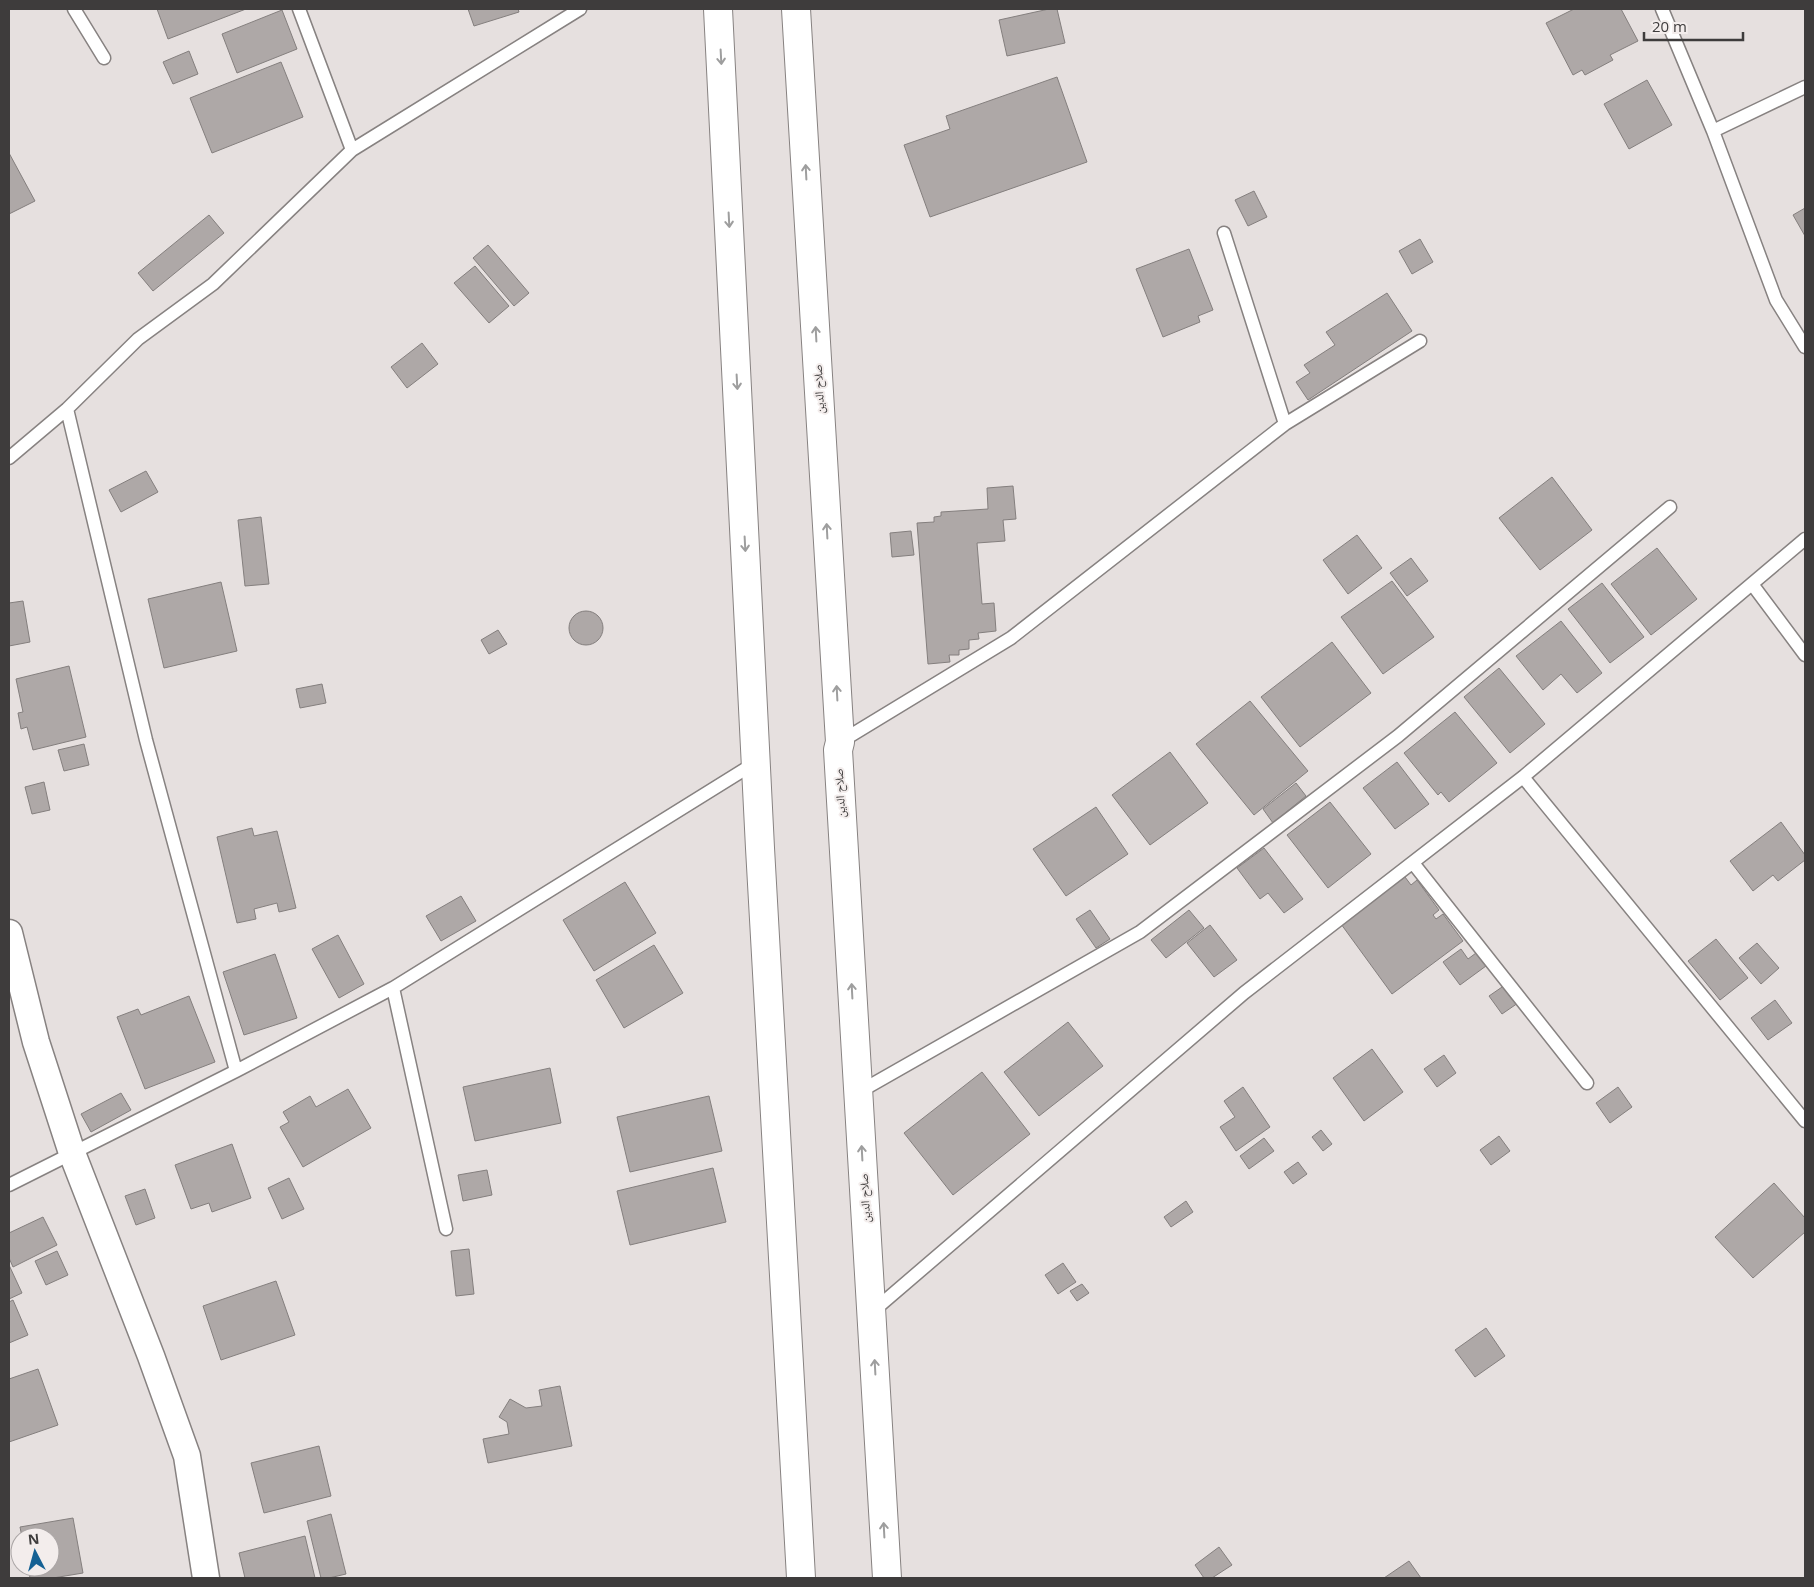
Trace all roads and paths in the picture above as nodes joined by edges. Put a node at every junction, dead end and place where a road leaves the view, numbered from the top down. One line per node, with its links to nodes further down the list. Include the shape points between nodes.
1 (74, 9): 7 (lane)
2 (299, 9): 10 (lane)
3 (580, 9): 10 (lane)
4 (718, 9): 22 (highway, one-way to 22)
5 (796, 9): 21 (highway, صلاح الدين, one-way to 5)
6 (1662, 9): 9 (lane)
7 (104, 58)
8 (1805, 86): 9 (lane)
9 (1713, 131): 13 (lane, via 1776,300)
10 (352, 150): 14 (lane, via 213,284 138,339)
11 (1224, 233): 15 (lane)
12 (1420, 341): 15 (lane)
13 (1805, 347)
14 (67, 409): 16 (lane); 27 (lane, via 146,740)
15 (1285, 424): 21 (lane, via 1012,638)
16 (9, 458)
17 (1670, 507): 29 (lane, via 1398,736 1140,932)
18 (1805, 539): 19 (lane)
19 (1752, 584): 20 (lane); 23 (lane)
20 (1805, 655)
21 (840, 742): 29 (highway, صلاح الدين, one-way to 21)
22 (755, 763): 26 (lane); 36 (highway)
23 (1523, 777): 24 (lane); 30 (lane)
24 (1413, 863): 28 (lane); 34 (lane, via 1244,994)
25 (9, 933): 31 (street, via 36,1042)
26 (393, 988): 27 (lane); 33 (lane)
27 (236, 1071): 31 (lane)
28 (1588, 1083)
29 (859, 1092): 34 (highway, صلاح الدين, one-way to 29)
30 (1805, 1121)
31 (72, 1153): 32 (lane); 35 (street, via 187,1456)
32 (9, 1186)
33 (446, 1229)
34 (872, 1312): 37 (highway, صلاح الدين, one-way to 34)
35 (206, 1578)
36 (801, 1578)
37 (887, 1578)

